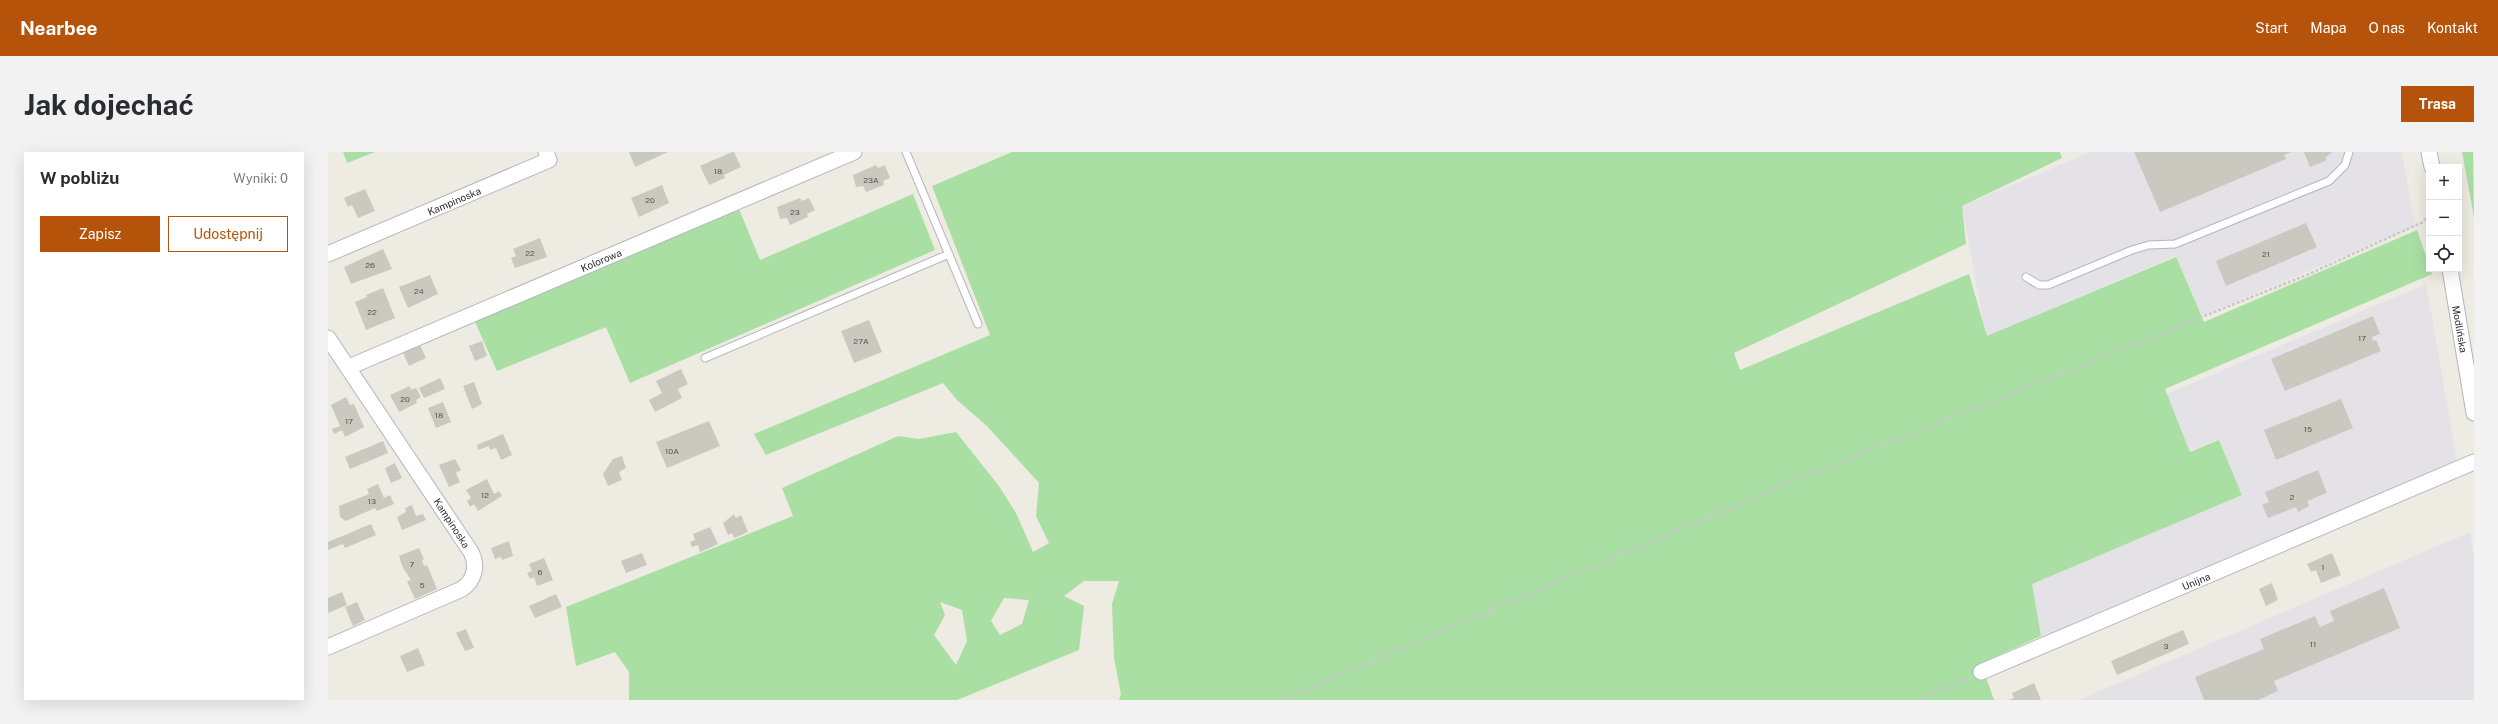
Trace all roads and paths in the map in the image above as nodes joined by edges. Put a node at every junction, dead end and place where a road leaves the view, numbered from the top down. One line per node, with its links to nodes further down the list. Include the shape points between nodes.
1 (546, 152): 8 (street, Kampinoska, via 549,160)
2 (854, 152): 15 (street, Kolorowa)
3 (906, 152): 9 (lane)
4 (2349, 152): 11 (lane, via 2345,165 2329,181 2176,244 2149,245 2132,250 2048,285 2039,285)
5 (2429, 152): 6 (street)
6 (2431, 164)
7 (2426, 218): 20 (path, via 2309,274 1803,477)
8 (328, 254)
9 (949, 254): 12 (lane); 14 (lane)
10 (2450, 272): 16 (street, Modlińska)
11 (2026, 277)
12 (978, 324)
13 (328, 338): 15 (street, Kampinoska)
14 (705, 358)
15 (349, 367): 18 (street, Kampinoska, via 471,552 475,565 471,580 462,589)
16 (2474, 413)
17 (2474, 462): 19 (street, Unijna)
18 (328, 647)
19 (1981, 672): 21 (path)
20 (1281, 700)
21 (1918, 700)

